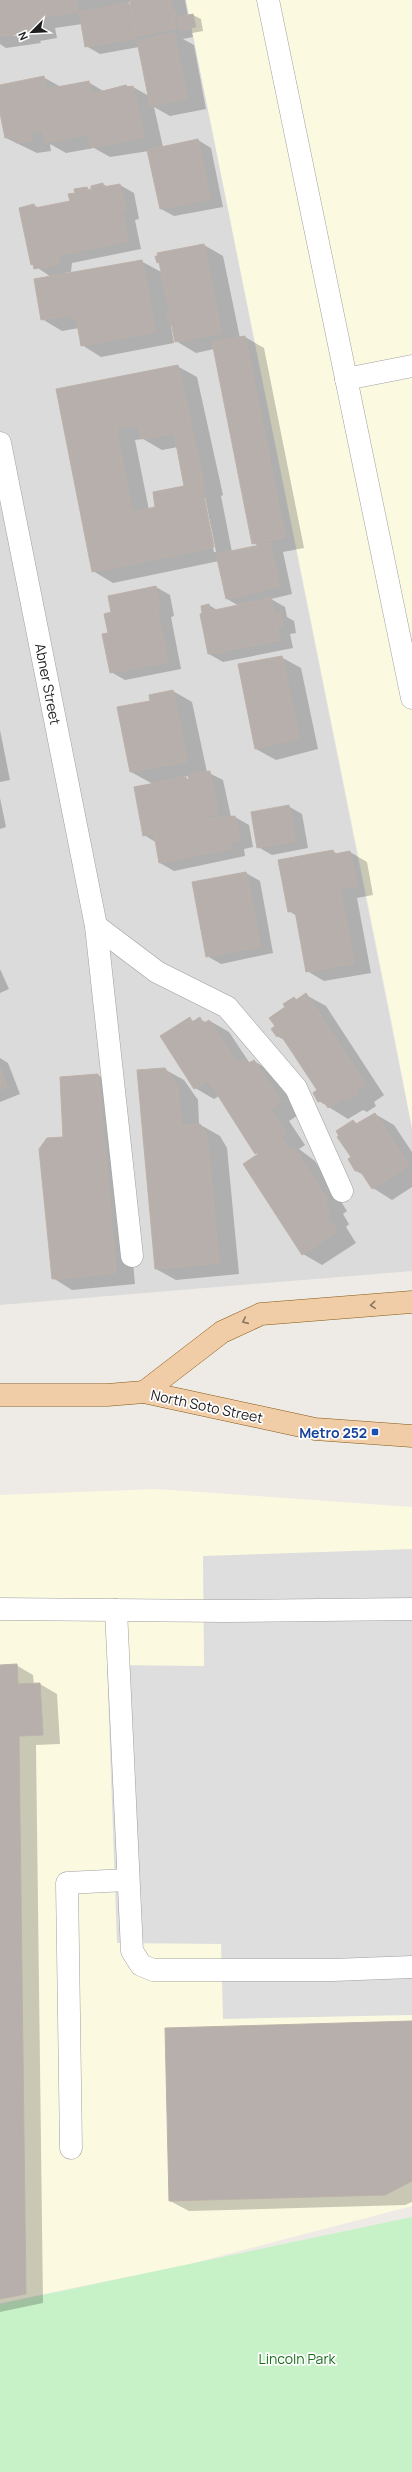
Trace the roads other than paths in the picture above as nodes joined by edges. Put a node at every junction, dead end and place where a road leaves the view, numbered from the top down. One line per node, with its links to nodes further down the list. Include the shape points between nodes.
1 (268, 0): 3 (street)
2 (412, 366): 3 (street)
3 (346, 379): 5 (street)
4 (0, 443): 6 (street, Abner Street)
5 (412, 698)
6 (96, 926): 7 (street, via 157,972 227,1007 296,1088); 8 (street, Abner Street)
7 (342, 1191)
8 (132, 1256)
9 (412, 1302): 10 (main road, one-way to 10, via 261,1314 222,1332)
10 (144, 1392): 11 (main road, North Soto Street, via 107,1395); 12 (main road, North Soto Street, via 314,1429)
11 (0, 1395)
12 (412, 1436)
13 (412, 1609): 15 (street)
14 (0, 1610): 15 (street)
15 (116, 1610): 16 (street)
16 (127, 1880): 17 (street, via 132,1951 141,1966 153,1970); 18 (street, via 66,1883)
17 (412, 1968)
18 (70, 2148)

